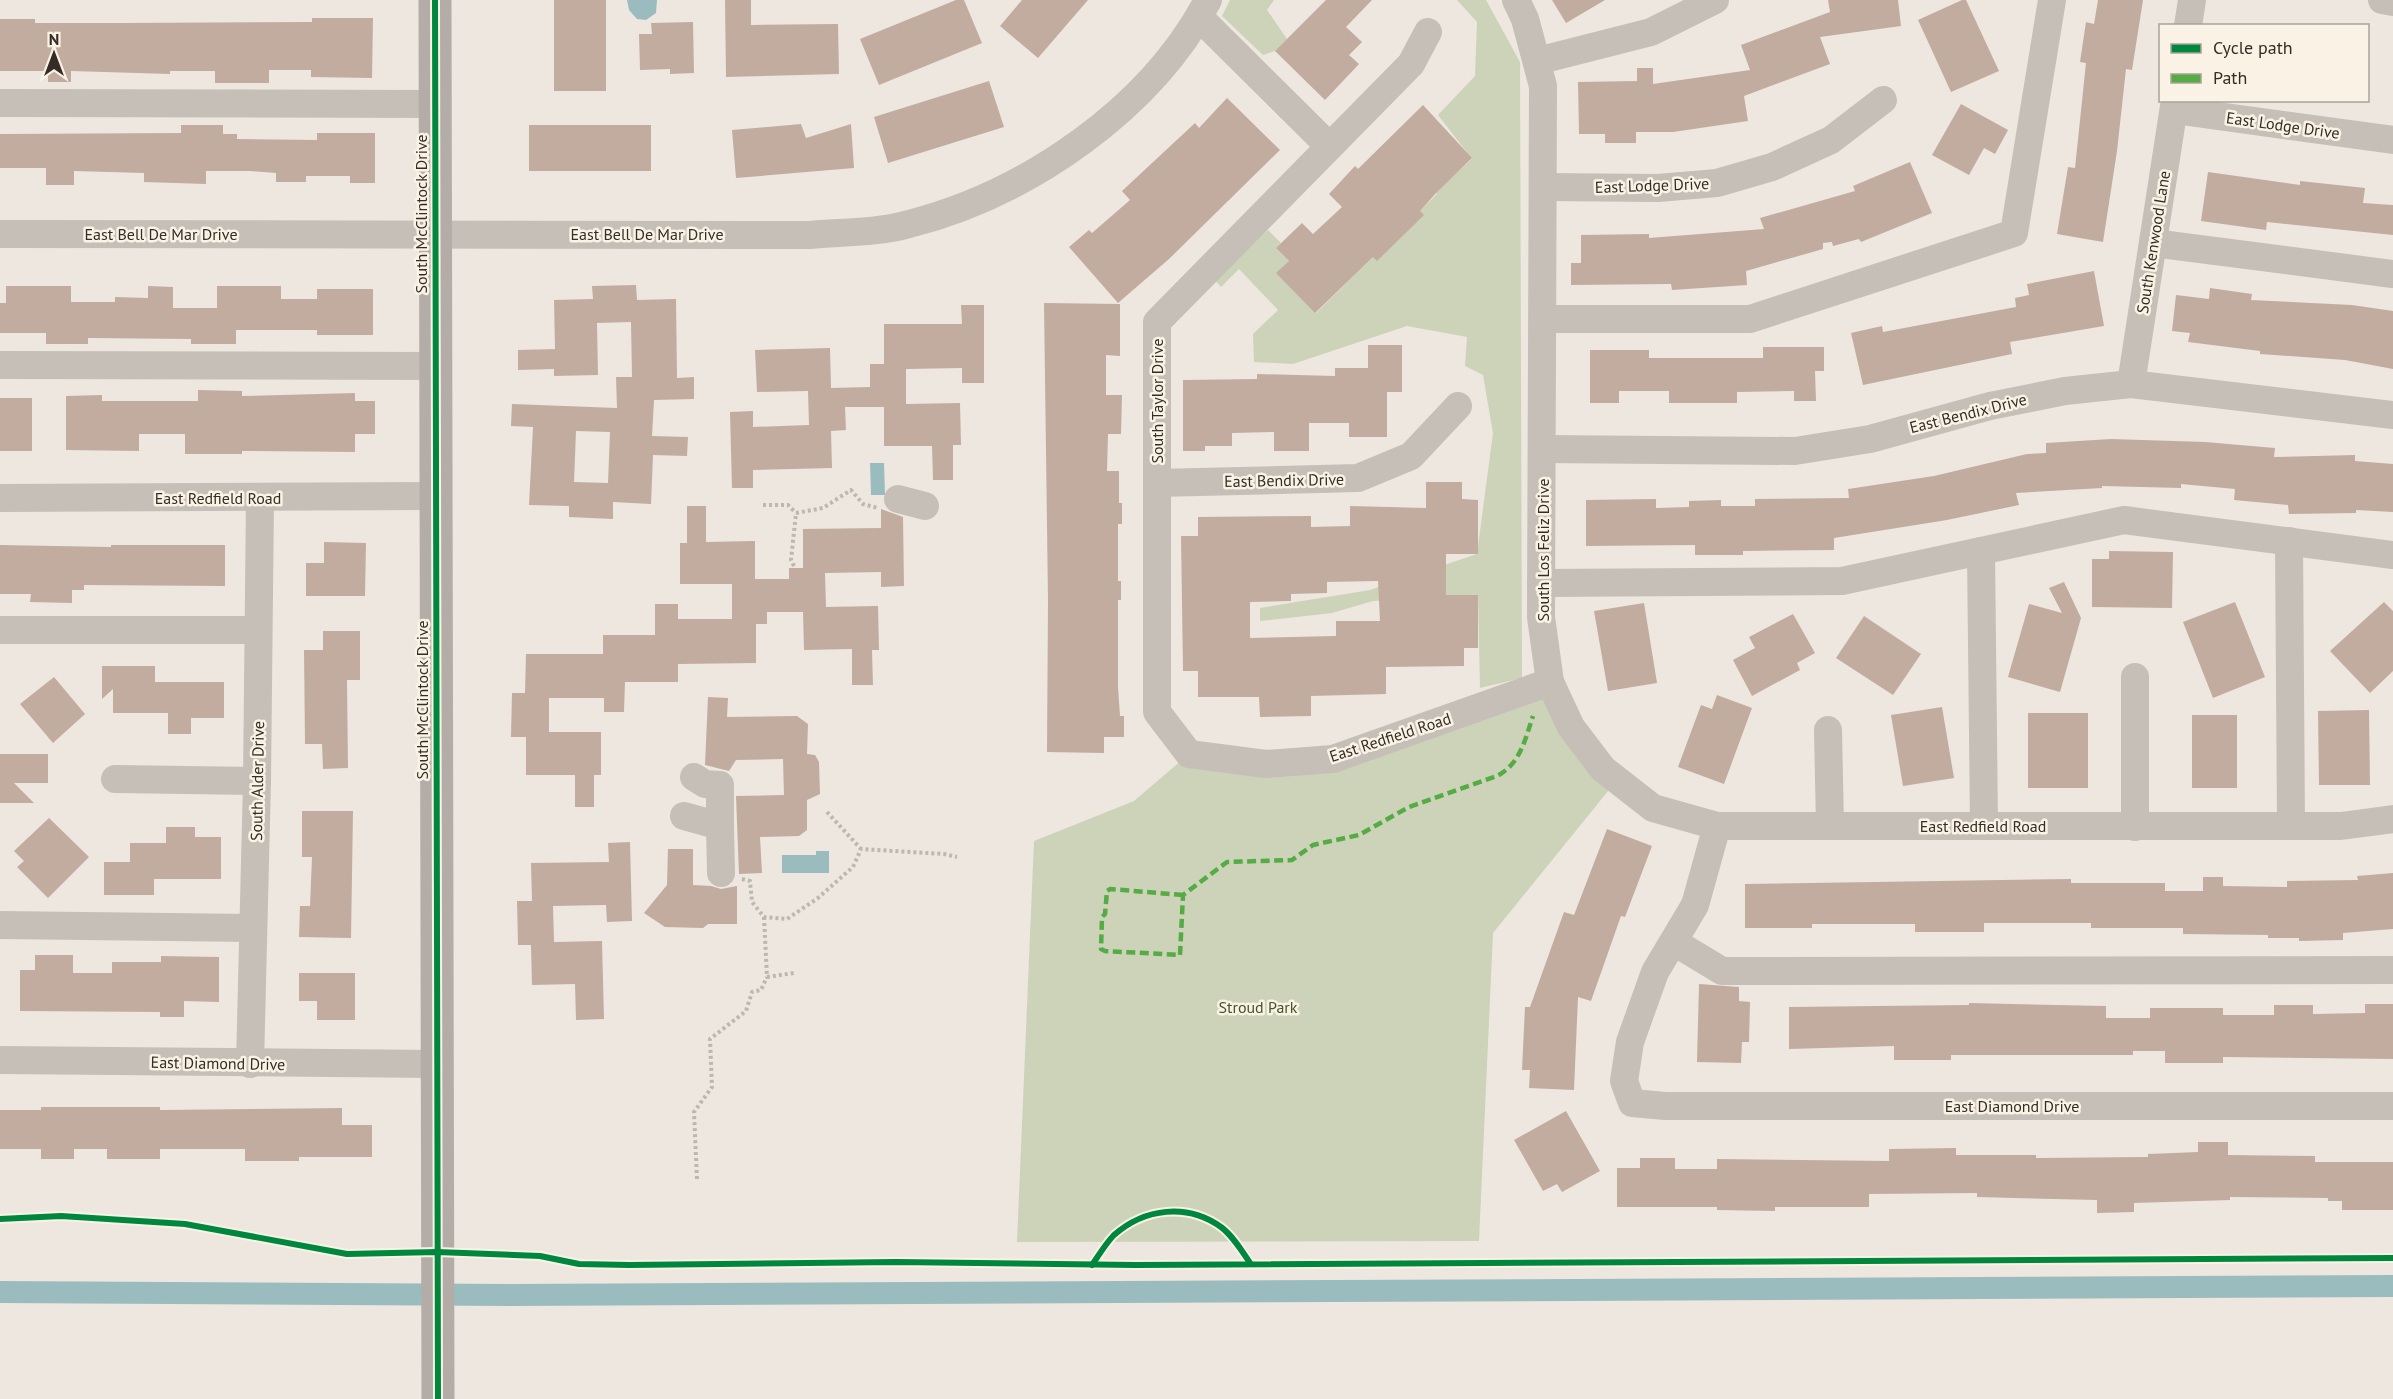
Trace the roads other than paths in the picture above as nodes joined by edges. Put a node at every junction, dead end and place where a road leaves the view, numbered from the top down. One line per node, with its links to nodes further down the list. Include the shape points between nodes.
1 (435, 0): 14 (main road, South McClintock Drive)
2 (1516, 0): 11 (street, South Los Feliz Drive)
3 (1715, 0): 11 (street, via 1651,32)
4 (2052, 0): 23 (street, via 2014,233 1750,319)
5 (2192, 0): 9 (street)
6 (2382, 0): 7 (street)
7 (2393, 2)
8 (1203, 8): 17 (street); 19 (street, East Bell De Mar Drive, via 1152,79 1077,146 1008,188 909,225 810,235)
9 (2188, 24)
10 (1428, 32): 17 (street, South Taylor Drive, via 1411,64)
11 (1537, 61): 18 (street, South Los Feliz Drive, via 1543,86)
12 (1883, 100): 18 (street, East Lodge Drive, via 1831,140 1772,167 1717,183 1658,188)
13 (0, 103): 14 (street)
14 (435, 104): 19 (main road, South McClintock Drive)
15 (2175, 105): 16 (street, East Lodge Drive); 21 (street, South Kenwood Lane)
16 (2393, 140)
17 (1329, 146): 30 (street, South Taylor Drive, via 1157,322)
18 (1543, 187): 23 (street, South Los Feliz Drive)
19 (435, 233): 20 (street, East Bell De Mar Drive); 25 (main road, South McClintock Drive)
20 (0, 234)
21 (2153, 243): 22 (street); 26 (street, South Kenwood Lane)
22 (2393, 274)
23 (1543, 319): 29 (street, South Los Feliz Drive)
24 (0, 365): 25 (street)
25 (435, 366): 31 (main road, South McClintock Drive)
26 (2131, 384): 28 (street, East Bendix Drive); 29 (street, East Bendix Drive, via 2065,390 1870,439 1795,451)
27 (1458, 406): 30 (street, East Bendix Drive, via 1411,456 1358,478)
28 (2393, 415)
29 (1543, 449): 39 (street, South Los Feliz Drive)
30 (1157, 483): 45 (street, South Taylor Drive, via 1157,712)
31 (435, 496): 33 (street, East Redfield Road); 64 (main road, South McClintock Drive)
32 (0, 498): 33 (street, East Redfield Road)
33 (260, 498): 41 (street, South Alder Drive)
34 (898, 498): 35 (street)
35 (925, 506)
36 (2289, 541): 37 (street, via 2124,520); 38 (street); 55 (street)
37 (1981, 551): 39 (street, via 1842,581); 54 (street)
38 (2393, 555)
39 (1541, 583): 43 (street, South Los Feliz Drive, via 1541,617)
40 (0, 630): 41 (street)
41 (258, 630): 48 (street, South Alder Drive)
42 (2135, 677): 56 (street)
43 (1550, 682): 45 (street, East Redfield Road, via 1334,759 1266,764); 52 (street, South Los Feliz Drive, via 1570,727 1603,769 1653,808)
44 (1828, 730): 53 (street)
45 (1189, 754)
46 (694, 777): 51 (street, via 705,784 720,785)
47 (115, 778): 48 (street)
48 (257, 781): 59 (street, South Alder Drive)
49 (684, 816): 51 (street)
50 (2393, 819): 55 (street, East Redfield Road, via 2341,826)
51 (720, 826): 57 (street)
52 (1718, 826): 53 (street, East Redfield Road); 60 (street, via 1695,905)
53 (1830, 826): 54 (street, East Redfield Road)
54 (1984, 826): 56 (street, East Redfield Road)
55 (2291, 826): 56 (street, East Redfield Road)
56 (2135, 827)
57 (721, 873)
58 (0, 925): 59 (street)
59 (253, 928): 63 (street, South Alder Drive)
60 (1674, 942): 61 (street, via 1722,971); 65 (street, East Diamond Drive, via 1655,972 1630,1042 1624,1081 1632,1103)
61 (2393, 970)
62 (0, 1060): 63 (street, East Diamond Drive)
63 (250, 1064): 64 (street, East Diamond Drive)
64 (436, 1064): 66 (main road, South McClintock Drive)
65 (2393, 1106)
66 (438, 1399)

